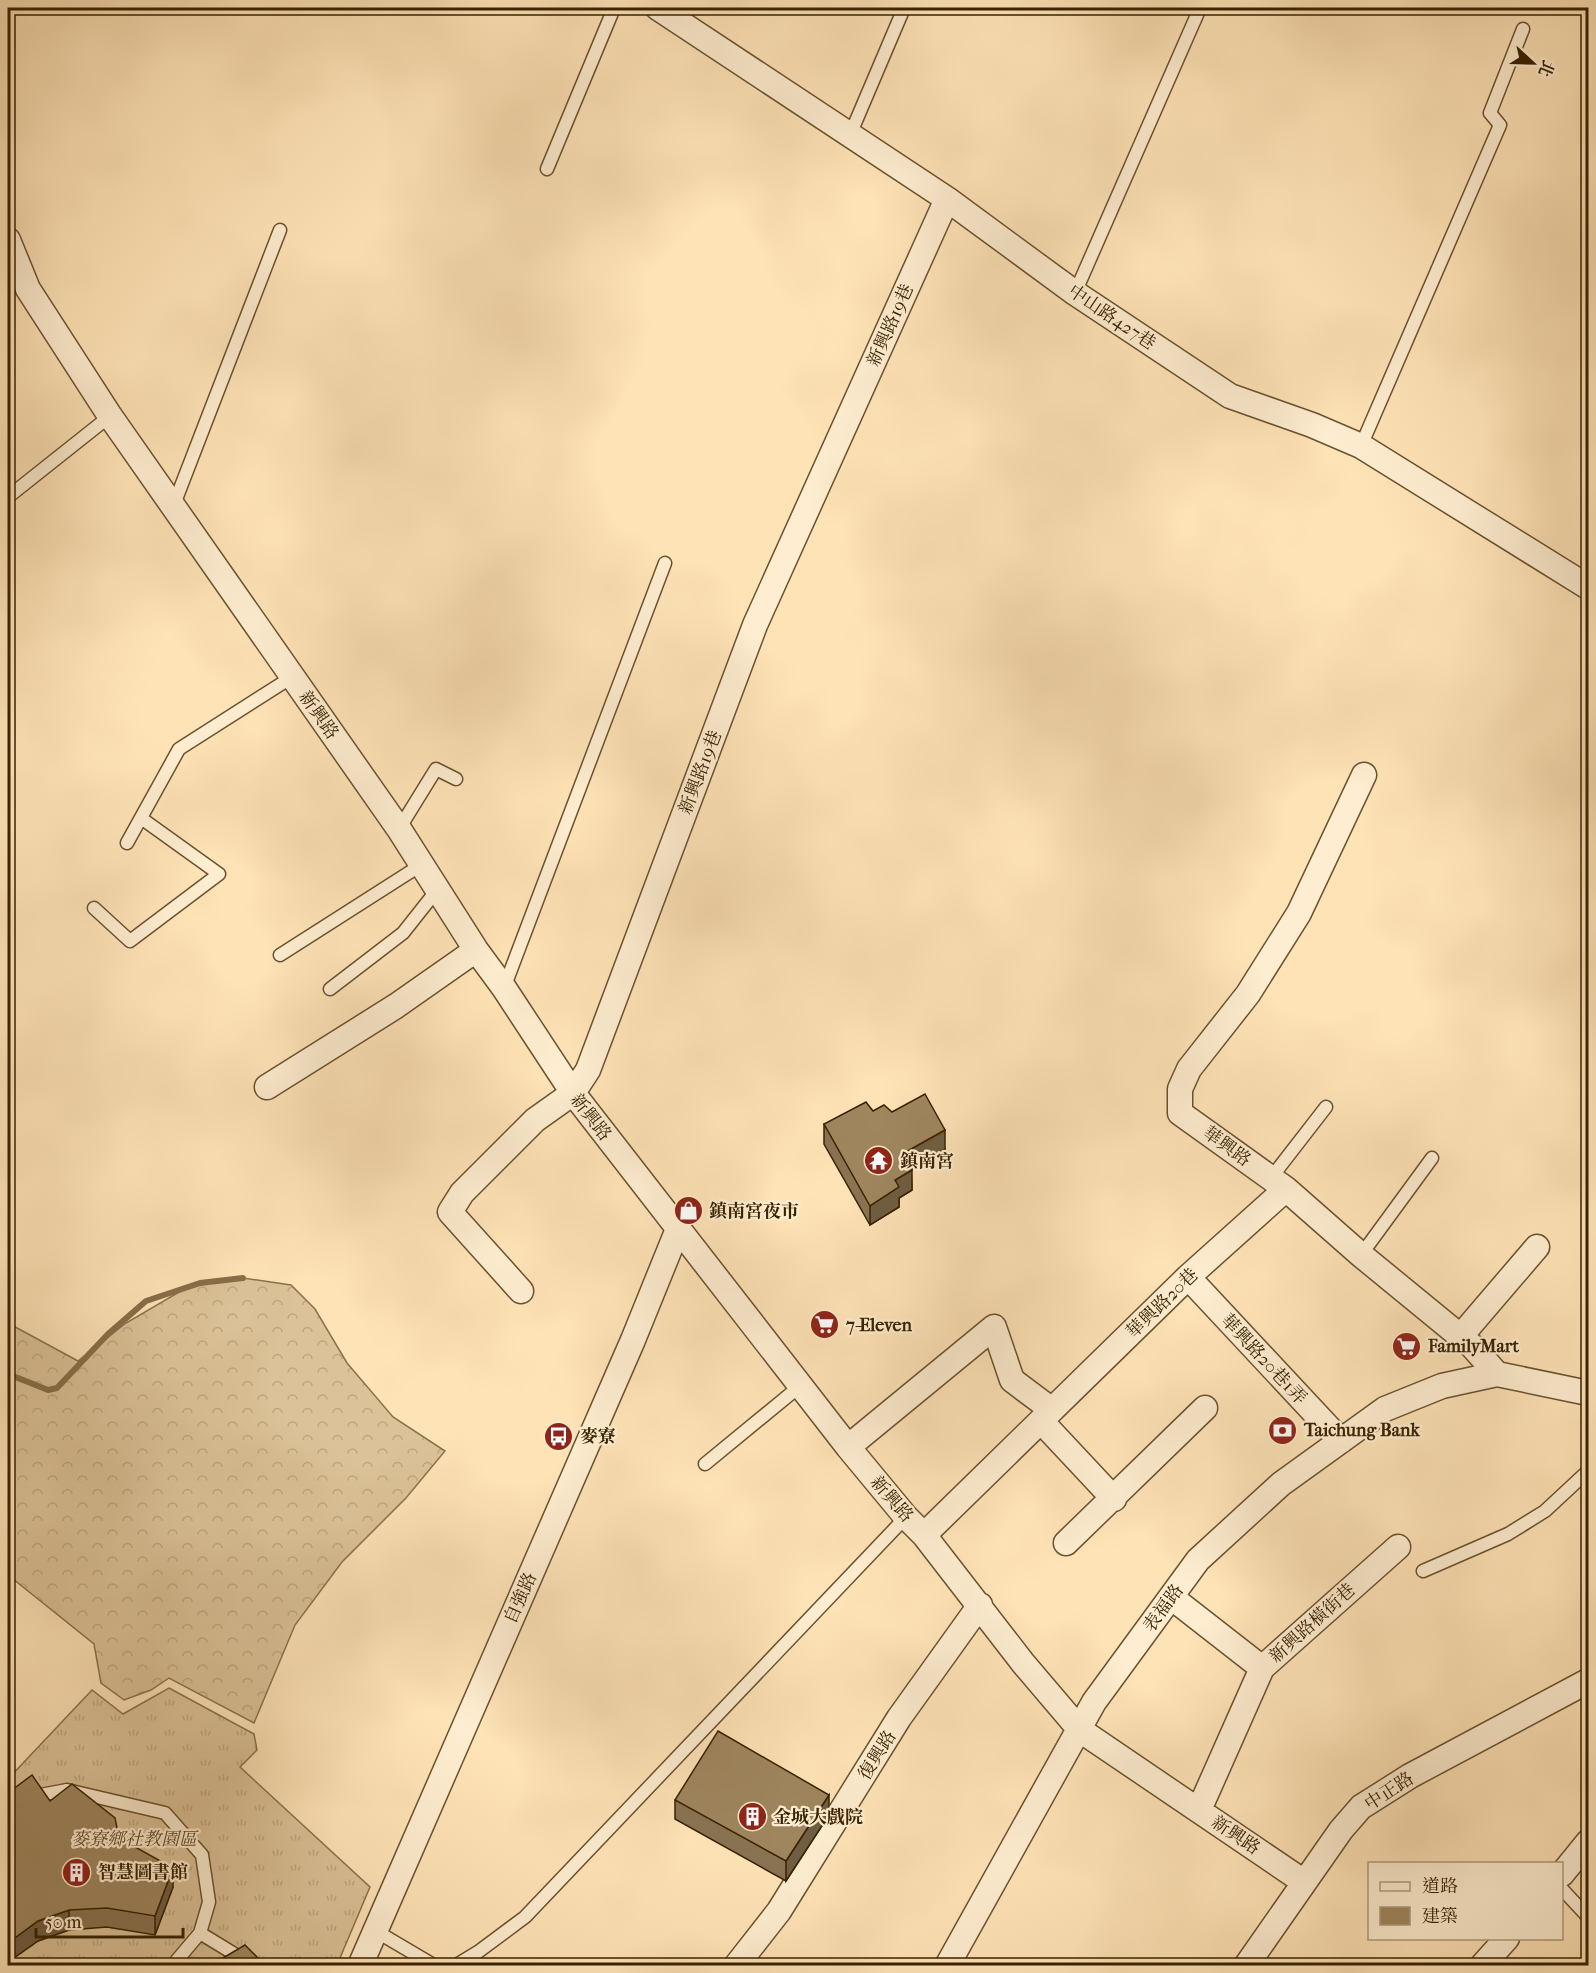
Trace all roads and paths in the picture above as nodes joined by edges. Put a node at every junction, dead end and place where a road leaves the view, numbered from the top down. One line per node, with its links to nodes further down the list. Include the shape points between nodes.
1 (614, 8): 7 (lane)
2 (658, 8): 6 (street, 中山路427巷)
3 (904, 8): 6 (lane)
4 (1200, 8): 11 (lane)
5 (1523, 29): 13 (lane, via 1490,112 1500,124)
6 (850, 135): 8 (street, 中山路427巷)
7 (547, 170)
8 (947, 200): 11 (street, 中山路427巷); 32 (street, 新興路19巷, via 754,625 588,1070)
9 (280, 230): 15 (lane)
10 (8, 240): 12 (street, 新興路, via 28,289)
11 (1075, 293): 13 (street, 中山路427巷, via 1230,396)
12 (110, 416): 14 (lane); 15 (street, 新興路)
13 (1361, 447): 17 (street, 中山路427巷)
14 (8, 497)
15 (173, 507): 18 (street, 新興路)
16 (665, 563): 29 (lane)
17 (1588, 587)
18 (292, 677): 21 (lane, via 178,749); 22 (street, 新興路)
19 (1364, 775): 35 (street, 華興路, via 1299,913 1248,994 1189,1069 1180,1089 1180,1113)
20 (456, 779): 22 (lane, via 436,769)
21 (141, 818): 23 (lane); 26 (lane, via 219,874 130,940)
22 (399, 829): 24 (street, 新興路)
23 (127, 843)
24 (421, 865): 25 (street, 新興路); 28 (lane)
25 (437, 890): 27 (street, 新興路); 30 (lane, via 402,933)
26 (94, 908)
27 (476, 950): 29 (street, 新興路); 31 (street)
28 (280, 955)
29 (504, 988): 32 (street, 新興路)
30 (330, 989)
31 (267, 1087)
32 (573, 1093): 36 (street, 新興路); 40 (street, 新興路19巷, via 535,1119 462,1192 450,1212)
33 (1326, 1107): 35 (lane)
34 (1432, 1158): 38 (lane)
35 (1278, 1183): 38 (street, 華興路); 39 (street, 華興路20巷)
36 (678, 1229): 43 (street, 新興路); 69 (street, 自強路)
37 (1536, 1247): 41 (street)
38 (1361, 1255): 41 (street, 華興路)
39 (1188, 1277): 46 (street, 華興路20巷); 47 (street, 華興路20巷1弄)
40 (521, 1291)
41 (1461, 1337): 42 (street, 華興路)
42 (1497, 1374): 44 (street); 47 (street, 表福路, via 1442,1386 1385,1409)
43 (800, 1386): 48 (street, 新興路); 49 (lane)
44 (1588, 1392)
45 (1205, 1408): 51 (street)
46 (1047, 1415): 48 (street, via 1012,1380 994,1327); 51 (street); 53 (street, 華興路20巷)
47 (1341, 1441): 57 (street, 表福路, via 1281,1484 1206,1552)
48 (848, 1448): 52 (street, 新興路)
49 (705, 1464)
50 (1588, 1471): 56 (lane, via 1545,1511 1508,1534)
51 (1114, 1498): 54 (street)
52 (906, 1517): 53 (street, 新興路); 76 (lane, via 525,1917)
53 (924, 1535): 58 (street, 新興路)
54 (1066, 1544)
55 (1398, 1547): 59 (street, 新興路橫街巷)
56 (1424, 1571)
57 (1171, 1597): 59 (street); 61 (street, 表福路, via 1094,1702)
58 (980, 1605): 61 (street, 新興路); 77 (street, 復興路, via 899,1718 779,1911)
59 (1262, 1668): 63 (street, 新興路橫街巷)
60 (1588, 1681): 66 (street, 中正路, via 1410,1776 1361,1807)
61 (1080, 1730): 63 (street, 新興路); 78 (street, 表福路)
62 (28, 1798): 70 (lane, via 67,1790 165,1813 201,1855 209,1902)
63 (1199, 1810): 66 (street, 新興路)
64 (1588, 1842): 65 (street)
65 (1563, 1873)
66 (1304, 1882): 79 (street, 中正路)
67 (1563, 1890): 68 (lane)
68 (1588, 1917)
69 (374, 1930): 72 (street, 自強路); 75 (lane)
70 (200, 1933): 73 (lane); 74 (lane)
71 (1505, 1940): 80 (street)
72 (367, 1962)
73 (172, 1965)
74 (254, 1965)
75 (435, 1965)
76 (455, 1965)
77 (736, 1965)
78 (947, 1965)
79 (1246, 1965)
80 (1482, 1965)

